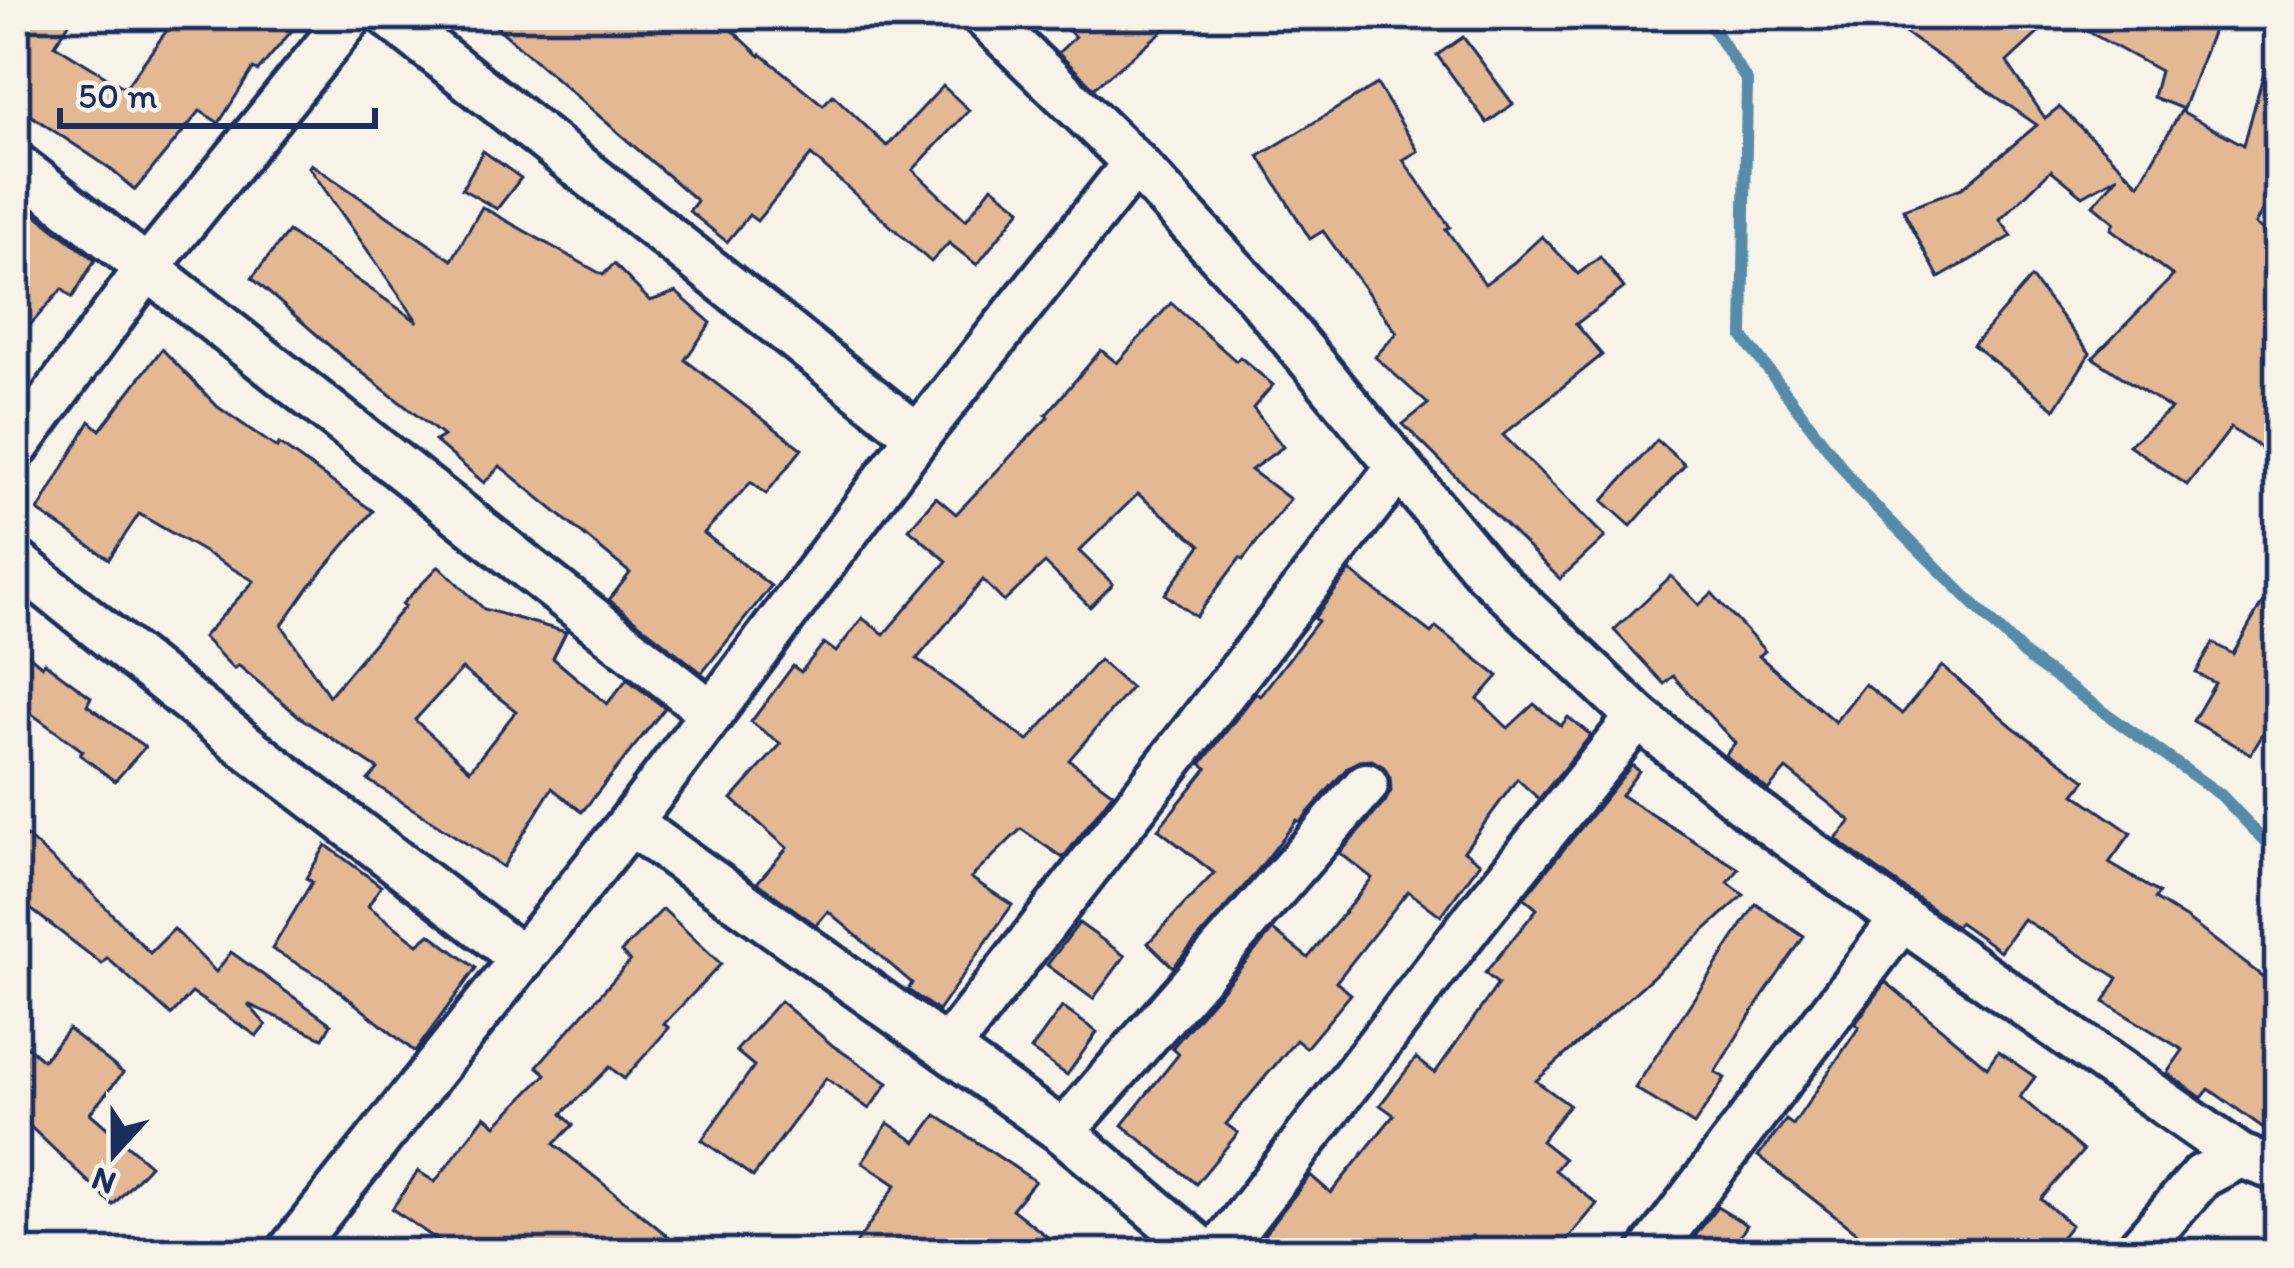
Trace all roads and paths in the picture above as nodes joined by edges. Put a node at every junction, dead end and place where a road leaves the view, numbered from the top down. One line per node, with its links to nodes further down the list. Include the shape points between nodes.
1 (352, 15): 6 (street)
2 (388, 15): 7 (street)
3 (983, 15): 4 (street)
4 (1135, 163): 7 (street); 9 (street)
5 (15, 164): 6 (street)
6 (148, 267): 8 (street); 11 (street)
7 (918, 436): 11 (street)
8 (15, 448)
9 (1399, 467): 12 (street, via 1486,571); 17 (street)
10 (15, 561): 16 (street)
11 (712, 713): 14 (street)
12 (1638, 718): 15 (street); 22 (street)
13 (1366, 785): 18 (street)
14 (630, 824): 16 (street); 17 (street)
15 (1902, 919): 19 (street); 23 (street)
16 (523, 959): 20 (street)
17 (947, 1049): 18 (street)
18 (1063, 1132): 21 (street)
19 (2259, 1163): 24 (street, via 2202,1176)
20 (288, 1253)
21 (1206, 1253)
22 (1218, 1253)
23 (1649, 1253)
24 (2135, 1253)

